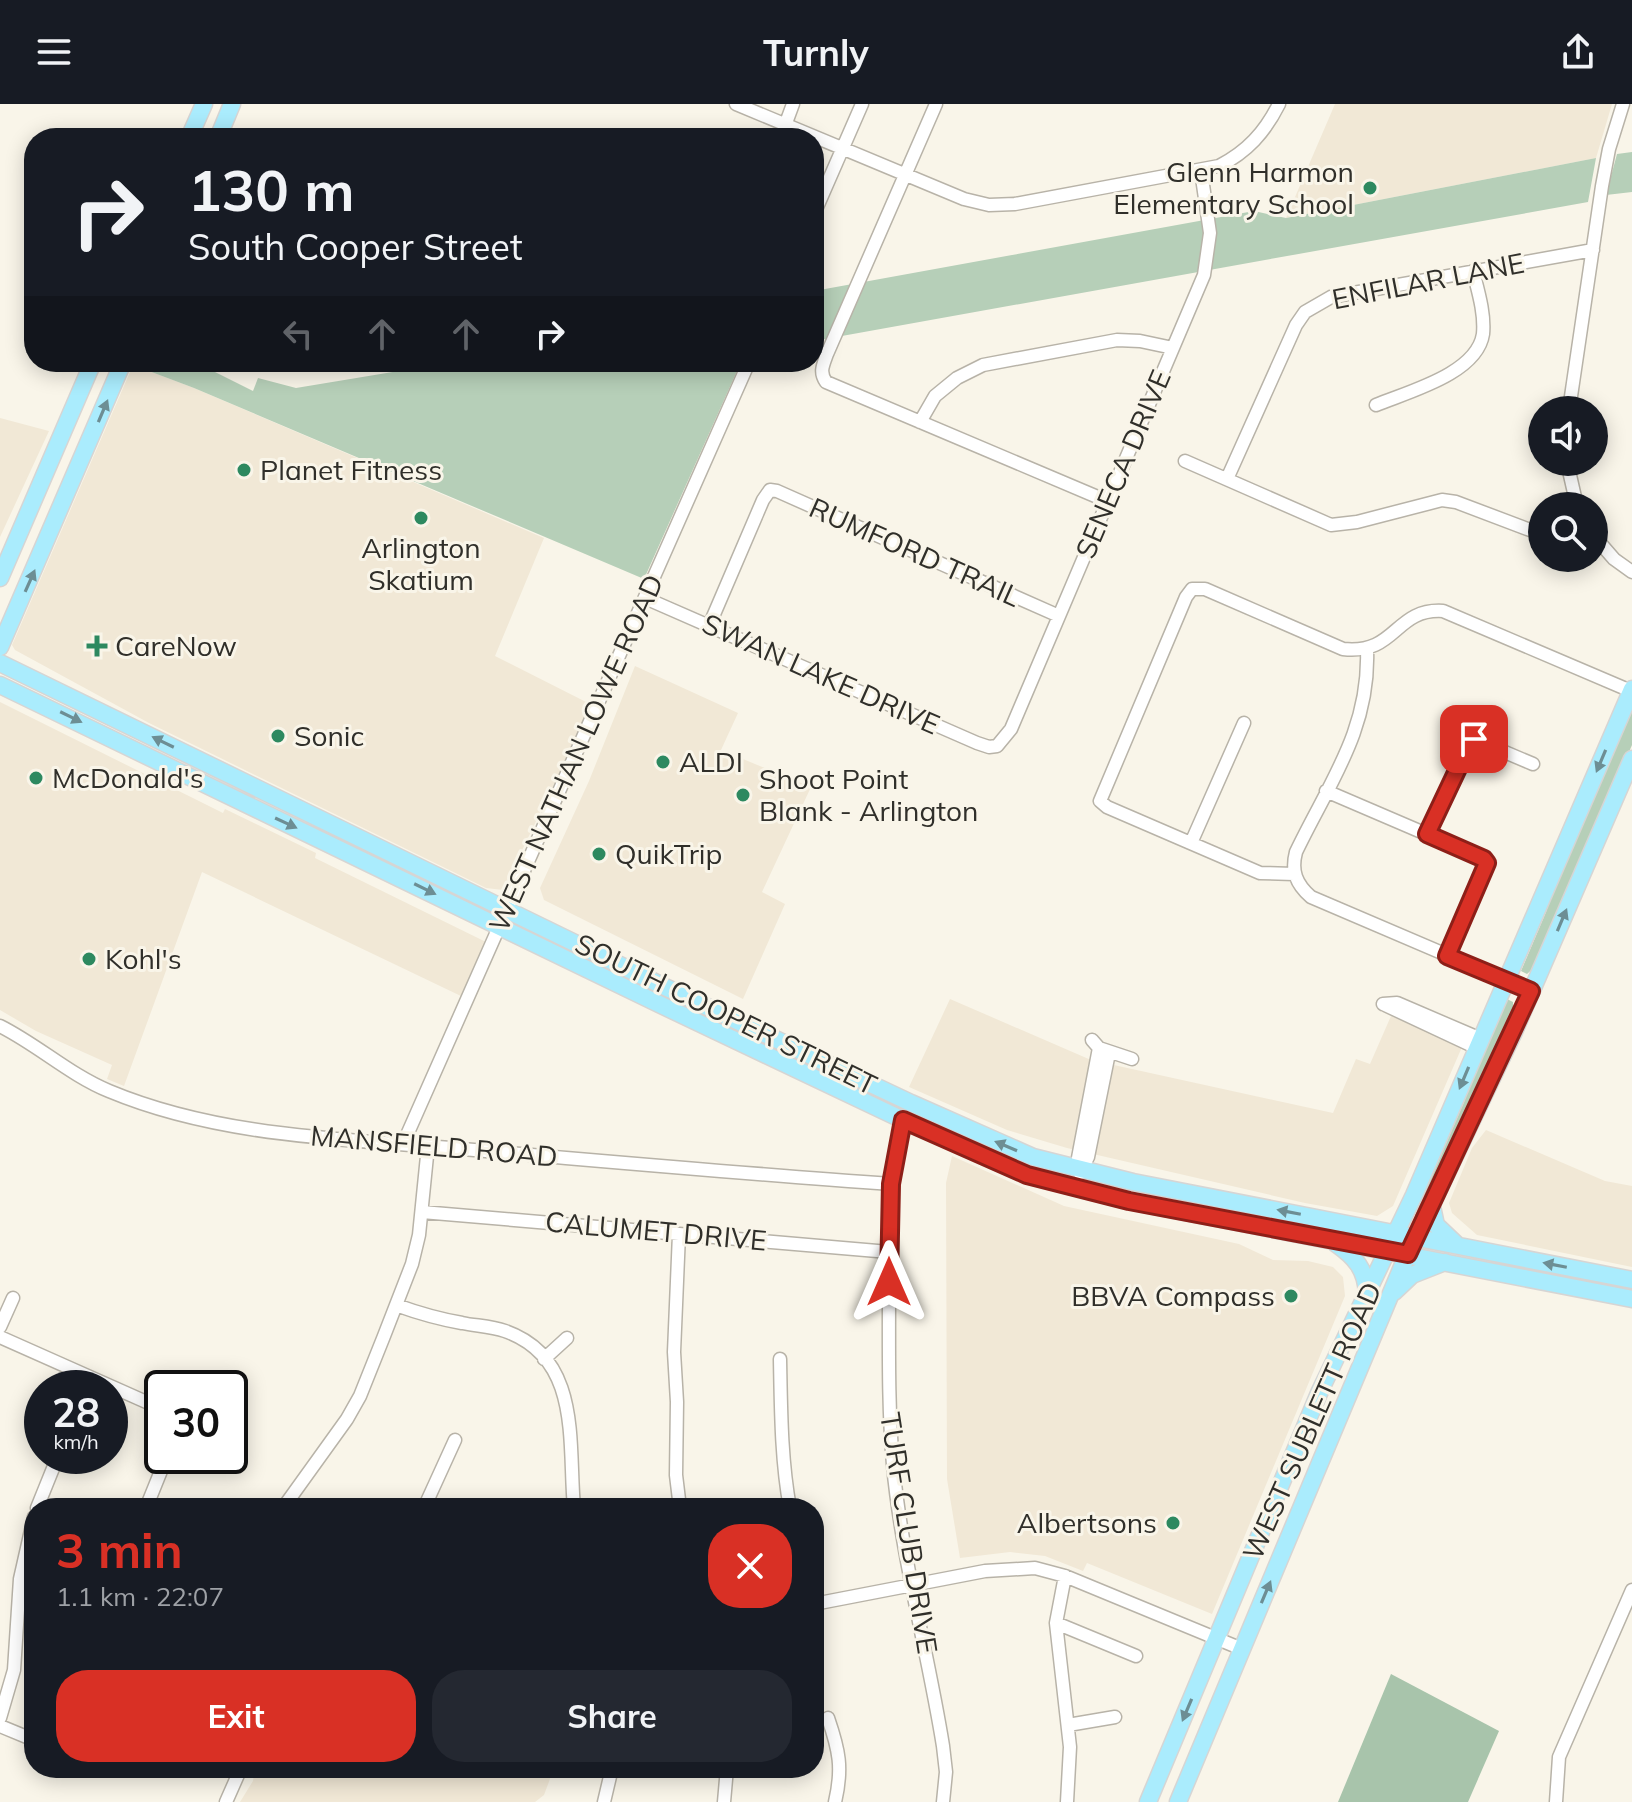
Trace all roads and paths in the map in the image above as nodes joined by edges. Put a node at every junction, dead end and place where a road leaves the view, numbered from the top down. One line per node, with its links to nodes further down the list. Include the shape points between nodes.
1 (204, 104): 10 (main road)
2 (232, 104): 11 (main road)
3 (736, 104): 9 (street)
4 (793, 104): 9 (street)
5 (862, 104): 14 (street)
6 (936, 104): 16 (street)
7 (1279, 104): 15 (street, via 1263,132 1238,157)
8 (1623, 104): 18 (street, via 1609,149)
9 (786, 123): 12 (street)
10 (193, 128)
11 (222, 128)
12 (797, 128)
13 (824, 140): 14 (street)
14 (843, 148): 16 (street); 17 (street)
15 (1201, 171): 16 (street, via 989,205); 20 (street, SENECA DRIVE, via 1209,256)
16 (905, 175): 21 (street)
17 (824, 191)
18 (1593, 250): 19 (street, ENFILAR LANE); 26 (street)
19 (1473, 271): 27 (street, via 1483,335 1473,355 1450,374); 32 (street, ENFILAR LANE, via 1331,297 1305,312)
20 (1173, 348): 28 (street, via 1117,340 983,365 935,396); 33 (street, SENECA DRIVE)
21 (824, 367)
22 (89, 372): 29 (main road)
23 (119, 372): 30 (main road, one-way to 23)
24 (745, 372): 39 (street, WEST NATHAN LOWE ROAD)
25 (823, 372): 28 (street, via 826,382)
26 (1571, 396)
27 (1376, 405)
28 (920, 422): 33 (street)
29 (56, 449): 30 (main road); 38 (main road)
30 (82, 459): 42 (main road, one-way to 30)
31 (1185, 461): 32 (street)
32 (1227, 479): 34 (street, via 1331,525 1442,500)
33 (1107, 501): 40 (street, SENECA DRIVE)
34 (1528, 529)
35 (1608, 550): 37 (street)
36 (1632, 553): 37 (street)
37 (1627, 568)
38 (0, 578)
39 (645, 598): 41 (street, SWAN LAKE DRIVE); 55 (street, WEST NATHAN LOWE ROAD)
40 (1059, 616): 41 (street, RUMFORD TRAIL, via 770,490); 48 (street, SENECA DRIVE, via 1011,729)
41 (709, 626): 48 (street, SWAN LAKE DRIVE, via 977,743)
42 (0, 647)
43 (1367, 650): 46 (street, via 1414,616 1443,611); 51 (street, via 1362,713); 53 (street, via 1343,649 1205,589 1192,589 1100,801)
44 (0, 663): 55 (main road, SOUTH COOPER STREET, one-way to 44)
45 (0, 685): 56 (main road, SOUTH COOPER STREET, one-way to 56)
46 (1632, 690): 58 (main road, WEST SUBLETT ROAD, one-way to 58)
47 (1244, 723): 53 (street)
48 (997, 746)
49 (1632, 759): 59 (main road, WEST SUBLETT ROAD, one-way to 49)
50 (1533, 764): 52 (street, via 1474,739)
51 (1326, 791): 52 (street); 54 (street, via 1296,852)
52 (1427, 834): 57 (street, via 1487,863)
53 (1191, 843): 54 (street, via 1260,873)
54 (1294, 874): 57 (street, via 1311,897)
55 (507, 909): 56 (street, WEST NATHAN LOWE ROAD); 60 (main road, SOUTH COOPER STREET)
56 (500, 926): 63 (main road, SOUTH COOPER STREET); 67 (street, WEST NATHAN LOWE ROAD)
57 (1447, 956): 58 (street)
58 (1506, 981): 59 (street); 64 (main road, WEST SUBLETT ROAD)
59 (1531, 991): 73 (main road, WEST SUBLETT ROAD)
60 (725, 1015): 63 (main road); 69 (main road, SOUTH COOPER STREET, one-way to 60, via 989,1139)
61 (1436, 1025): 64 (street)
62 (0, 1026): 67 (street, MANSFIELD ROAD, via 109,1091 211,1123)
63 (717, 1032): 66 (main road, SOUTH COOPER STREET)
64 (1479, 1044): 72 (main road, WEST SUBLETT ROAD, one-way to 72)
65 (1132, 1059): 69 (street, via 1100,1047 1088,1157)
66 (903, 1120): 70 (street, TURF CLUB DRIVE); 71 (main road, SOUTH COOPER STREET, via 1027,1175)
67 (403, 1144): 68 (street, MANSFIELD ROAD)
68 (428, 1146): 70 (street, MANSFIELD ROAD); 74 (street)
69 (1081, 1169): 71 (street); 75 (main road, SOUTH COOPER STREET, one-way to 69)
70 (891, 1184): 82 (street, TURF CLUB DRIVE)
71 (1075, 1187): 79 (main road, SOUTH COOPER STREET)
72 (1414, 1195): 75 (main road, via 1382,1223); 76 (main road, WEST SUBLETT ROAD)
73 (1431, 1202): 78 (main road, WEST SUBLETT ROAD); 80 (main road, via 1436,1225)
74 (422, 1212): 77 (street, CALUMET DRIVE); 90 (street, via 412,1264)
75 (1365, 1227): 76 (main road, SOUTH COOPER STREET)
76 (1396, 1233): 78 (main road, SOUTH COOPER STREET); 81 (main road, WEST SUBLETT ROAD)
77 (679, 1234): 82 (street, CALUMET DRIVE); 105 (street, via 674,1352)
78 (1416, 1237): 80 (main road, SOUTH COOPER STREET); 83 (main road, WEST SUBLETT ROAD)
79 (1330, 1239): 81 (main road, SOUTH COOPER STREET); 88 (main road, via 1361,1267)
80 (1457, 1245): 85 (main road, SOUTH COOPER STREET, one-way to 80)
81 (1389, 1250): 83 (main road, SOUTH COOPER STREET); 88 (main road, WEST SUBLETT ROAD)
82 (889, 1252): 109 (street, TURF CLUB DRIVE, via 890,1413)
83 (1408, 1254): 84 (main road, SOUTH COOPER STREET); 86 (main road, WEST SUBLETT ROAD)
84 (1446, 1262): 86 (main road, via 1412,1275); 89 (main road, SOUTH COOPER STREET)
85 (1632, 1280)
86 (1390, 1296): 114 (main road, WEST SUBLETT ROAD, one-way to 86)
87 (13, 1298): 91 (street)
88 (1367, 1298): 113 (main road, WEST SUBLETT ROAD, via 1320,1391)
89 (1632, 1299)
90 (396, 1305): 94 (street, via 505,1331); 102 (street, via 360,1396)
91 (0, 1327)
92 (0, 1337): 96 (street)
93 (567, 1338): 94 (street)
94 (544, 1359): 104 (street, via 558,1375 566,1398)
95 (780, 1359): 106 (street)
96 (63, 1370)
97 (455, 1440): 103 (street)
98 (51, 1474): 100 (street)
99 (160, 1474): 101 (street)
100 (41, 1498)
101 (150, 1498)
102 (290, 1498)
103 (429, 1498)
104 (573, 1498)
105 (679, 1498)
106 (789, 1498)
107 (24, 1561): 117 (street, via 14,1670)
108 (1065, 1576): 109 (street, via 1035,1568); 112 (street); 113 (street)
109 (911, 1584): 111 (street); 129 (street, TURF CLUB DRIVE, via 943,1746)
110 (1632, 1590): 133 (street, via 1559,1757)
111 (824, 1602)
112 (1056, 1623): 115 (street); 119 (street)
113 (1217, 1638): 114 (street); 131 (main road, WEST SUBLETT ROAD, one-way to 131)
114 (1242, 1649): 132 (main road, WEST SUBLETT ROAD)
115 (1136, 1656)
116 (1115, 1717): 119 (street)
117 (0, 1718)
118 (828, 1718): 128 (street, via 840,1754)
119 (1068, 1725): 130 (street)
120 (0, 1726): 121 (street)
121 (24, 1736)
122 (237, 1778): 125 (street)
123 (610, 1778): 126 (street)
124 (726, 1778): 127 (street)
125 (226, 1802)
126 (604, 1802)
127 (724, 1802)
128 (835, 1802)
129 (943, 1802)
130 (1067, 1802)
131 (1148, 1802)
132 (1178, 1802)
133 (1556, 1802)

